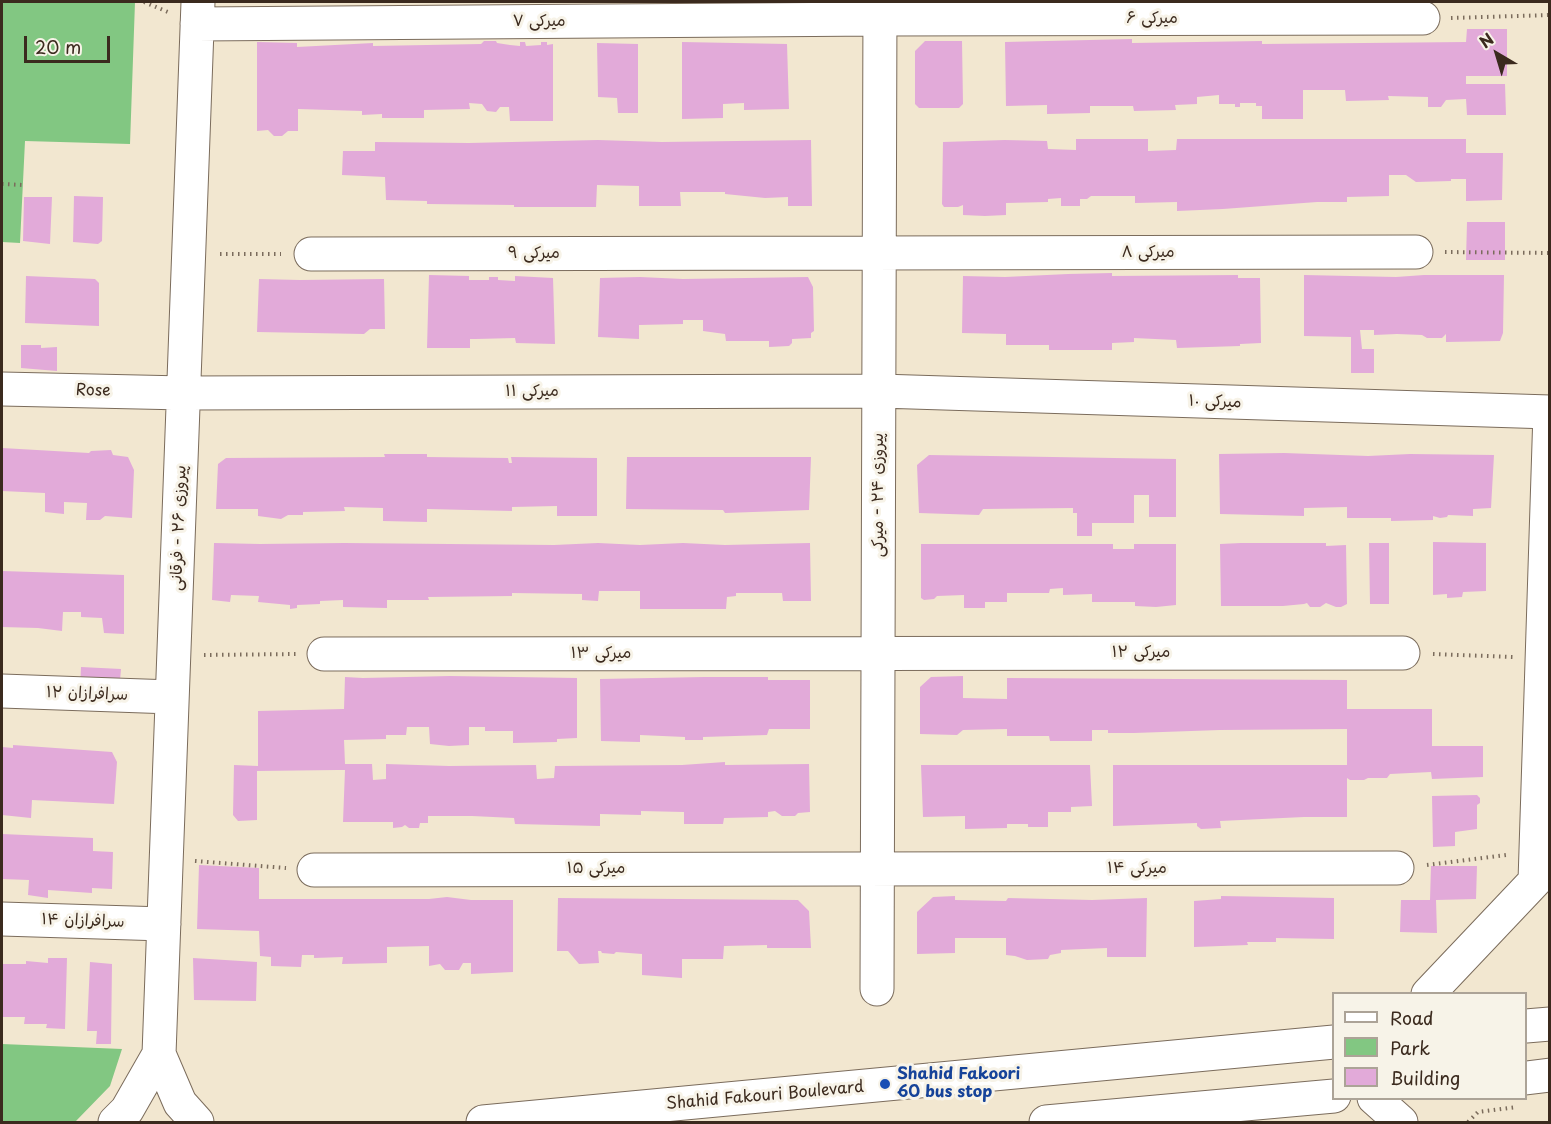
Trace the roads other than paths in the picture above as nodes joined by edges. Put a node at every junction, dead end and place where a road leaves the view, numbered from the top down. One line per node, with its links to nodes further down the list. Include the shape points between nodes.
1 (880, 10): 2 (street, میرکی ۷); 3 (street, میرکی ۶); 6 (street, پیروزی ۲۴ - میرکی)
2 (198, 13): 9 (street, پیروزی ۲۶ - فرقانی)
3 (1423, 18)
4 (1416, 252): 6 (street, میرکی ۸)
5 (311, 254): 6 (street, میرکی ۹)
6 (879, 254): 8 (street, پیروزی ۲۴ - میرکی)
7 (2, 389): 9 (street, Rose)
8 (880, 391): 9 (street, میرکی ۱۱); 10 (street, میرکی ۱۰); 11 (street, پیروزی ۲۴ - میرکی)
9 (184, 393): 15 (street, پیروزی ۲۶ - فرقانی)
10 (1550, 412): 19 (street)
11 (878, 653): 12 (street, میرکی ۱۲); 13 (street, میرکی ۱۳); 17 (street, پیروزی ۲۴ - میرکی)
12 (1403, 653)
13 (324, 654)
14 (2, 691): 15 (street, سرافرازان ۱۲)
15 (172, 698): 21 (street, پیروزی ۲۶ - فرقانی)
16 (1397, 868): 17 (street, میرکی ۱۴)
17 (877, 869): 18 (street, میرکی ۱۵); 22 (street, پیروزی ۲۴ - میرکی)
18 (314, 870)
19 (1540, 876): 23 (street)
20 (2, 919): 21 (street, سرافرازان ۱۴)
21 (164, 924): 27 (street, پیروزی ۲۶ - فرقانی)
22 (877, 989)
23 (1429, 992)
24 (1550, 1024): 25 (street)
25 (1527, 1026)
26 (1332, 1042): 34 (street, Shahid Fakouri Boulevard)
27 (159, 1054): 32 (street, via 127,1110); 33 (street, via 180,1102)
28 (1550, 1075): 29 (street)
29 (1527, 1089)
30 (1332, 1096): 35 (street)
31 (1376, 1100): 36 (street)
32 (115, 1122)
33 (197, 1122)
34 (483, 1122)
35 (1046, 1122)
36 (1401, 1122)

